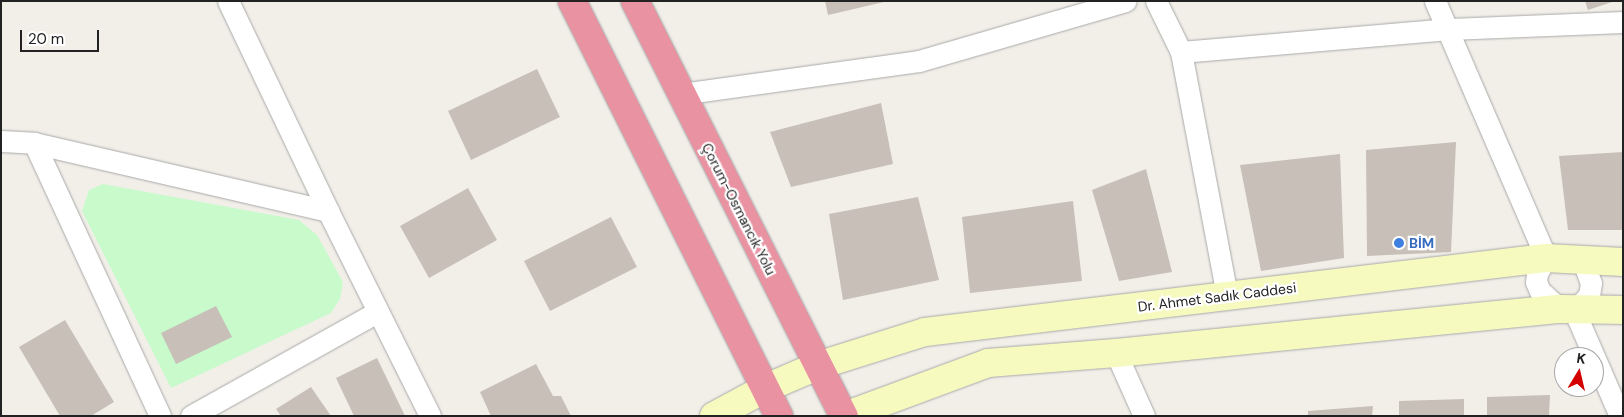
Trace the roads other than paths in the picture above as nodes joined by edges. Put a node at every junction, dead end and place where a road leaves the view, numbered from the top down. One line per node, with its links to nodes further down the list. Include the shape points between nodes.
1 (228, 1): 13 (street)
2 (572, 1): 22 (highway)
3 (635, 1): 10 (highway, Çorum-Osmancık Yolu)
4 (1125, 1): 10 (street, via 919,61)
5 (1156, 1): 9 (street)
6 (1435, 1): 8 (street)
7 (1623, 22): 8 (street)
8 (1449, 29): 9 (street); 14 (street)
9 (1181, 52): 16 (street)
10 (681, 94): 21 (highway, Çorum-Osmancık Yolu)
11 (4, 136): 12 (street)
12 (34, 144): 13 (street); 23 (street)
13 (328, 211): 19 (street)
14 (1560, 258): 15 (street, Dr. Ahmet Sadık Caddesi); 16 (street, Dr. Ahmet Sadık Caddesi); 17 (street, via 1537,273 1536,282 1540,291); 17 (street, via 1584,264 1591,282 1589,295 1582,303)
15 (1623, 262)
16 (1228, 296): 21 (street, Dr. Ahmet Sadık Caddesi, via 925,332)
17 (1566, 309): 18 (street); 20 (street); 30 (street)
18 (1623, 310)
19 (377, 312): 24 (street); 25 (street)
20 (1116, 353): 28 (street, via 988,364); 29 (street)
21 (817, 366): 22 (street, Dr. Ahmet Sadık Caddesi); 28 (highway, Çorum-Osmancık Yolu)
22 (766, 388): 26 (street, Dr. Ahmet Sadık Caddesi); 27 (highway)
23 (160, 416)
24 (191, 416)
25 (430, 416)
26 (714, 416)
27 (779, 416)
28 (845, 416)
29 (1144, 416)
30 (1620, 416)

